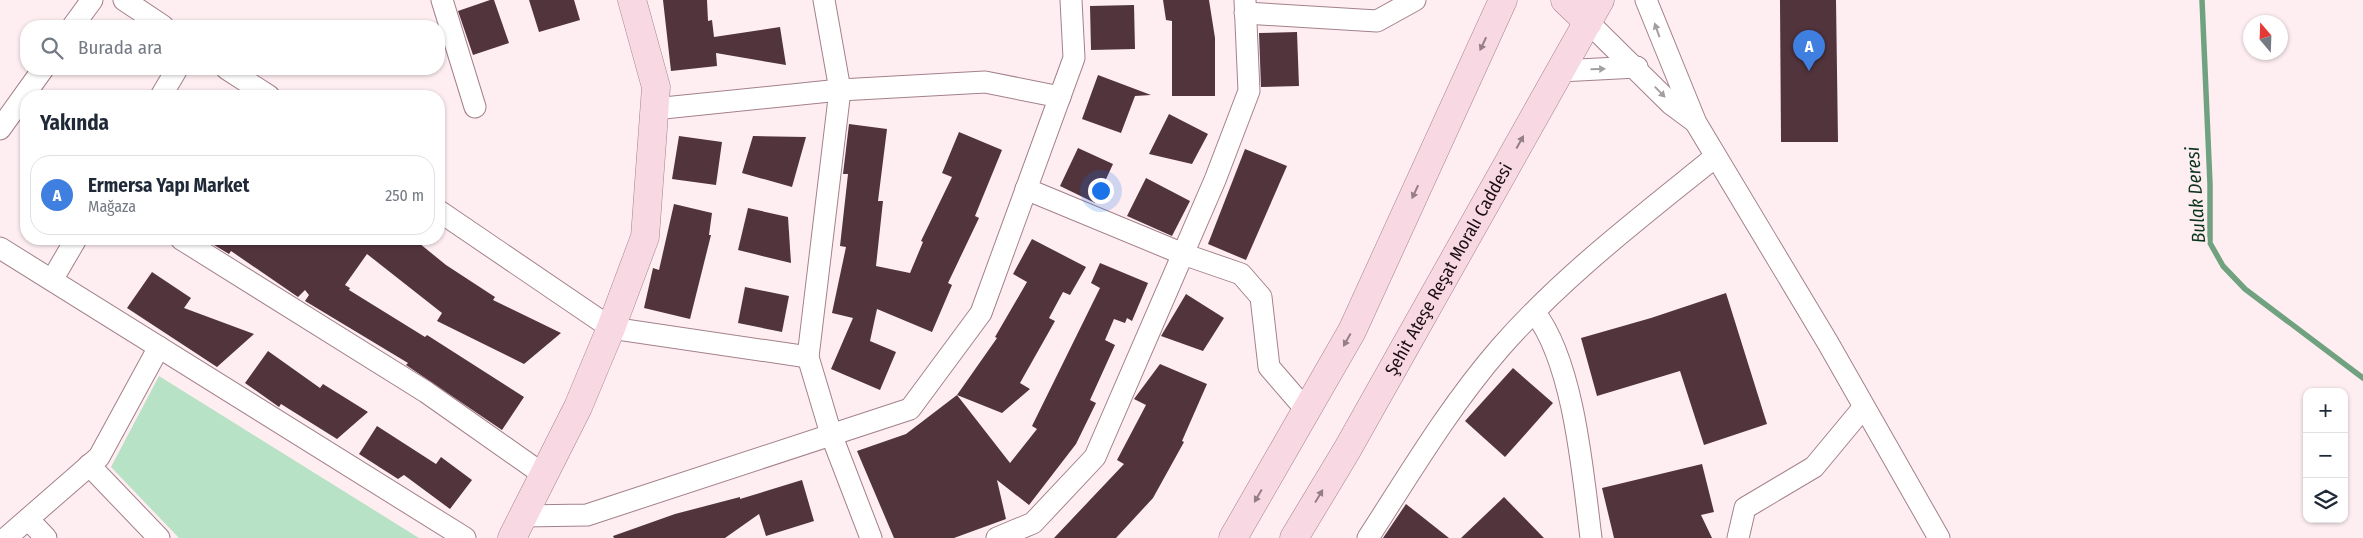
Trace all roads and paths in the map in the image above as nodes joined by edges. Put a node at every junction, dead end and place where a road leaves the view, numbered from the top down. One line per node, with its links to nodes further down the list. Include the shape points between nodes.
1 (92, 0): 13 (street)
2 (124, 0): 14 (street)
3 (442, 0): 26 (street)
4 (632, 0): 27 (main road, via 656,87)
5 (824, 0): 23 (street)
6 (1071, 0): 24 (street, via 1074,58)
7 (1415, 0): 11 (street, via 1377,21)
8 (1503, 0): 43 (main road, one-way to 43, via 1352,332)
9 (1565, 0): 12 (main road)
10 (1646, 0): 28 (street, one-way to 10)
11 (1245, 6): 36 (street, via 1249,91)
12 (1594, 11): 15 (street); 16 (main road, Şehit Ateşe Reşat Moralı Caddesi)
13 (78, 20)
14 (154, 20)
15 (1637, 67): 16 (street, one-way to 15); 28 (street, one-way to 28, via 1671,104)
16 (1560, 71): 56 (main road, Şehit Ateşe Reşat Moralı Caddesi, one-way to 16)
17 (39, 75): 20 (street)
18 (173, 75): 21 (street)
19 (236, 75): 22 (street)
20 (28, 90)
21 (165, 90)
22 (260, 90)
23 (840, 90): 24 (street, via 985,82); 27 (street); 41 (street)
24 (1060, 97): 31 (street)
25 (20, 101): 29 (street)
26 (475, 107)
27 (654, 109): 39 (main road, via 645,236)
28 (1696, 123): 30 (street)
29 (0, 129)
30 (1715, 157): 38 (street, via 1597,254); 42 (street, via 1828,343)
31 (1026, 189): 36 (street); 44 (street, via 981,312 910,409)
32 (445, 215): 39 (street)
33 (72, 245): 37 (street)
34 (191, 245): 46 (street, via 426,392)
35 (0, 248): 37 (street)
36 (1183, 254): 43 (street, via 1241,274 1262,297 1270,367); 54 (street, via 1095,457 1033,522)
37 (52, 280): 40 (street)
38 (1535, 313): 57 (street, via 1500,348 1448,414); 58 (street, via 1546,328 1563,376 1579,446)
39 (611, 328): 41 (street); 46 (main road, via 578,407)
40 (159, 347): 45 (street, via 99,457); 52 (street)
41 (808, 357): 44 (street)
42 (1863, 408): 59 (street, via 1814,467 1744,508); 60 (street)
43 (1307, 411): 55 (main road, one-way to 55)
44 (831, 434): 48 (street, via 587,515); 53 (street)
45 (89, 465): 47 (street); 51 (street)
46 (544, 476): 48 (main road)
47 (28, 519): 49 (street); 50 (street)
48 (518, 527)
49 (6, 538)
50 (46, 538)
51 (159, 538)
52 (465, 538)
53 (871, 538)
54 (997, 538)
55 (1233, 538)
56 (1294, 538)
57 (1368, 538)
58 (1591, 538)
59 (1738, 538)
60 (1939, 538)

